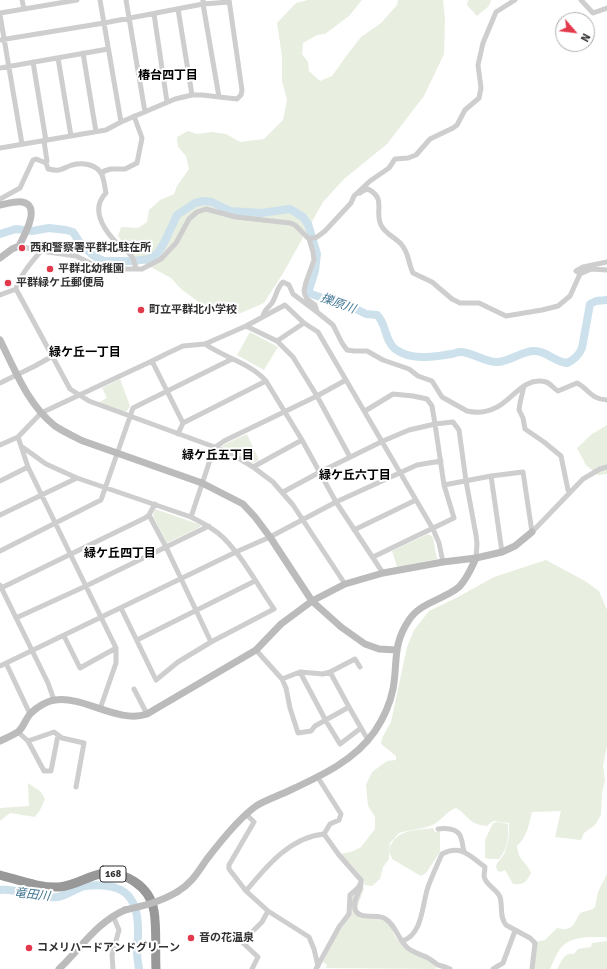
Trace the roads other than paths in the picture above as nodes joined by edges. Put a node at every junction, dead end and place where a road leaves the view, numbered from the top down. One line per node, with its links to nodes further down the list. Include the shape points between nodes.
1 (22, 0): 11 (street)
2 (74, 0): 8 (street)
3 (100, 0): 16 (street)
4 (126, 0): 15 (street)
5 (515, 0): 38 (street, via 496,12 482,43 478,65 482,88 479,98 465,110 457,124 430,139 416,155 395,159 389,168 354,196)
6 (581, 0): 10 (street, via 593,13)
7 (229, 1): 9 (street); 25 (street, via 242,90 237,99)
8 (48, 2): 11 (street)
9 (203, 2): 12 (street); 25 (street)
10 (607, 8)
11 (24, 9): 13 (street)
12 (178, 9): 14 (street); 24 (street)
13 (0, 14): 17 (street)
14 (154, 14): 15 (street); 26 (street)
15 (129, 18): 16 (street); 27 (street)
16 (104, 23): 17 (street); 18 (street)
17 (2, 39): 22 (street)
18 (108, 49): 19 (street); 29 (street)
19 (83, 53): 20 (street); 30 (street)
20 (58, 58): 21 (street); 31 (street)
21 (33, 62): 22 (street); 32 (street)
22 (9, 66): 23 (street); 33 (street)
23 (0, 68)
24 (192, 95): 25 (street); 26 (street)
25 (219, 96)
26 (167, 102): 27 (street)
27 (145, 112): 28 (street)
28 (134, 116): 29 (street); 36 (street, via 142,138 137,163 125,169 111,168)
29 (121, 122): 30 (street)
30 (96, 132): 31 (street)
31 (71, 136): 32 (street)
32 (45, 141): 33 (street); 35 (street)
33 (22, 144): 34 (street)
34 (0, 148)
35 (46, 163): 36 (street, via 48,169 58,171 84,163 92,165); 37 (street, via 36,158 33,160 20,188)
36 (102, 174): 45 (street, via 106,194 101,198 98,211 102,223 132,258)
37 (0, 199)
38 (351, 203): 40 (street, via 325,231); 47 (street, via 363,191 368,189 374,192 380,204 381,226 405,248 413,273 432,282 460,303 479,303 506,316 542,310 558,306 566,300)
39 (0, 205): 41 (street, via 22,202 31,208 32,216)
40 (312, 239): 45 (street, via 290,223 236,217 206,209 197,212 189,220 176,243 161,259 142,269); 50 (street, via 314,260 304,291)
41 (20, 242): 42 (street); 43 (street)
42 (41, 251): 45 (street, via 76,256 100,268 118,269); 48 (street, via 23,273)
43 (0, 258)
44 (607, 262): 47 (street, via 576,271)
45 (135, 266)
46 (607, 270): 47 (street, via 591,269)
47 (580, 274)
48 (16, 289): 49 (street); 57 (street)
49 (0, 296)
50 (317, 312): 51 (street, via 293,294 289,286 283,282); 64 (street, via 333,324 347,350 367,351 409,369 418,376 432,381 442,397 467,411 482,412 495,408)
51 (263, 317): 52 (street, via 285,305); 53 (street)
52 (304, 323): 55 (street); 61 (street, via 318,332)
53 (246, 326): 55 (street); 56 (street)
54 (0, 340): 60 (street)
55 (277, 341): 67 (street, via 293,357)
56 (205, 344): 58 (street); 59 (street, via 183,346)
57 (51, 357): 60 (street); 66 (street, via 70,389)
58 (232, 358): 62 (street, via 249,366); 65 (street)
59 (152, 361): 65 (street); 66 (street)
60 (17, 374): 63 (street); 71 (street)
61 (346, 380): 67 (street); 69 (street)
62 (266, 381): 70 (street); 73 (street)
63 (0, 383)
64 (524, 386): 68 (street, via 538,381 548,383 558,391 577,383 588,393); 98 (street, via 519,410 524,429 562,456)
65 (167, 392): 72 (street, via 133,408); 73 (street)
66 (80, 395): 71 (street); 72 (street)
67 (317, 396): 70 (street); 83 (street)
68 (607, 400)
69 (365, 411): 74 (street, via 393,394 413,396 427,399 432,406); 78 (street)
70 (284, 412): 77 (street); 81 (street, via 224,440)
71 (41, 413): 76 (street); 82 (street, via 66,433)
72 (131, 417): 75 (street); 82 (street)
73 (183, 422): 75 (street)
74 (435, 424): 78 (street, via 409,430); 84 (street); 93 (street, via 453,422 459,430)
75 (178, 434): 81 (street)
76 (18, 437): 79 (street); 80 (street)
77 (302, 440): 86 (street); 88 (street)
78 (383, 441): 83 (street); 89 (street)
79 (0, 445)
80 (21, 446): 85 (street); 91 (street, via 46,464)
81 (214, 448): 86 (street, via 230,453); 94 (street)
82 (118, 454): 94 (street); 96 (street)
83 (350, 457): 88 (street)
84 (441, 461): 89 (street, via 417,465); 95 (street)
85 (28, 467): 92 (street); 99 (street)
86 (254, 467): 97 (street)
87 (607, 467): 98 (street, via 583,479)
88 (320, 472): 97 (street); 101 (street)
89 (399, 473): 100 (street); 101 (street)
90 (491, 476): 93 (street); 111 (street, via 523,472); 116 (street)
91 (77, 478): 96 (street); 99 (street)
92 (0, 480)
93 (466, 481): 95 (street); 119 (street, via 476,535)
94 (202, 483): 105 (street); 112 (street, via 243,504)
95 (444, 484): 109 (street, via 454,518)
96 (105, 488): 102 (street); 107 (street, via 101,500)
97 (283, 492): 106 (street)
98 (570, 492): 111 (street)
99 (42, 495): 103 (street); 107 (street)
100 (416, 500): 109 (street); 110 (street)
101 (336, 502): 106 (street); 110 (street)
102 (155, 504): 104 (street); 105 (street)
103 (0, 515)
104 (149, 515): 113 (street); 117 (street)
105 (191, 517): 108 (street)
106 (302, 520): 112 (street); 124 (street)
107 (56, 523): 114 (street); 117 (street)
108 (209, 526): 113 (street); 115 (street)
109 (433, 529): 118 (street); 120 (street)
110 (354, 530): 118 (street)
111 (532, 532): 116 (street, via 515,546)
112 (270, 537): 115 (street); 127 (street)
113 (166, 547): 122 (street); 126 (street)
114 (0, 551)
115 (236, 552): 122 (street); 123 (street)
116 (502, 552): 119 (street)
117 (70, 554): 125 (street); 126 (street)
118 (374, 557): 121 (street)
119 (476, 558): 120 (street); 137 (street, via 458,588 414,613 403,628)
120 (443, 562): 121 (street)
121 (383, 573): 124 (street)
122 (180, 579): 128 (street); 129 (street)
123 (255, 581): 129 (street); 134 (street, via 274,609)
124 (345, 584): 127 (street)
125 (1, 586): 130 (street)
126 (86, 586): 130 (street); 131 (street)
127 (312, 601): 136 (street, via 281,624); 137 (street, via 341,628 366,644 380,649)
128 (121, 608): 131 (street); 133 (street)
129 (195, 611): 133 (street); 134 (street)
130 (16, 618): 138 (street)
131 (101, 618): 132 (street); 135 (street)
132 (64, 636): 135 (street, via 80,668); 138 (street)
133 (136, 640): 134 (street, via 156,680 178,662)
134 (211, 642)
135 (116, 648): 148 (street, via 116,663)
136 (256, 650): 144 (street); 150 (street)
137 (396, 650): 155 (street, via 396,670 390,700)
138 (32, 652): 139 (street); 146 (street)
139 (6, 663): 140 (street); 149 (street)
140 (0, 666)
141 (360, 668): 143 (street, via 355,659)
142 (300, 672): 143 (street); 144 (street); 151 (street)
143 (330, 672): 147 (street)
144 (282, 679): 151 (street, via 298,733 311,731)
145 (134, 689): 150 (street)
146 (54, 700): 148 (street, via 67,699); 149 (street, via 46,702)
147 (349, 707): 151 (street); 152 (street)
148 (100, 709): 150 (street, via 120,714)
149 (30, 714): 153 (street)
150 (147, 714)
151 (326, 721): 152 (street, via 340,744)
152 (361, 728): 155 (street)
153 (18, 732): 156 (street); 157 (street)
154 (58, 735): 157 (street, via 54,732); 157 (street, via 51,771 44,771); 159 (street, via 84,743)
155 (368, 740): 158 (street, via 340,764)
156 (0, 741)
157 (28, 741)
158 (317, 776): 160 (street, via 256,806); 162 (street, via 341,814 339,820 330,824)
159 (76, 787)
160 (247, 815): 166 (street, via 254,822 229,869); 168 (street, bridge, via 231,829 188,885 166,898)
161 (438, 829): 163 (street, via 454,830 459,834)
162 (324, 834): 165 (street, via 338,856); 166 (street, via 309,837 282,852)
163 (464, 851): 169 (street, via 485,867 486,882 500,898 503,922); 170 (street, via 449,851 442,854 428,887 418,926 409,938)
164 (0, 875): 174 (highway, 168, via 51,887 70,885 108,873 133,880 146,893 154,912)
165 (362, 880): 170 (street, via 355,901 358,915 385,918); 171 (street, via 350,895 349,914)
166 (246, 891): 167 (street)
167 (268, 911): 171 (street, via 309,937); 175 (street, via 262,922 242,942 258,957)
168 (113, 916): 172 (street, via 94,931); 173 (street, via 119,930 112,955)
169 (515, 931): 177 (street, via 503,963); 178 (street, via 535,943)
170 (402, 941): 176 (street, via 408,948)
171 (317, 967)
172 (60, 969)
173 (113, 969)
174 (156, 969)
175 (252, 969)
176 (450, 969)
177 (493, 969)
178 (532, 969)

